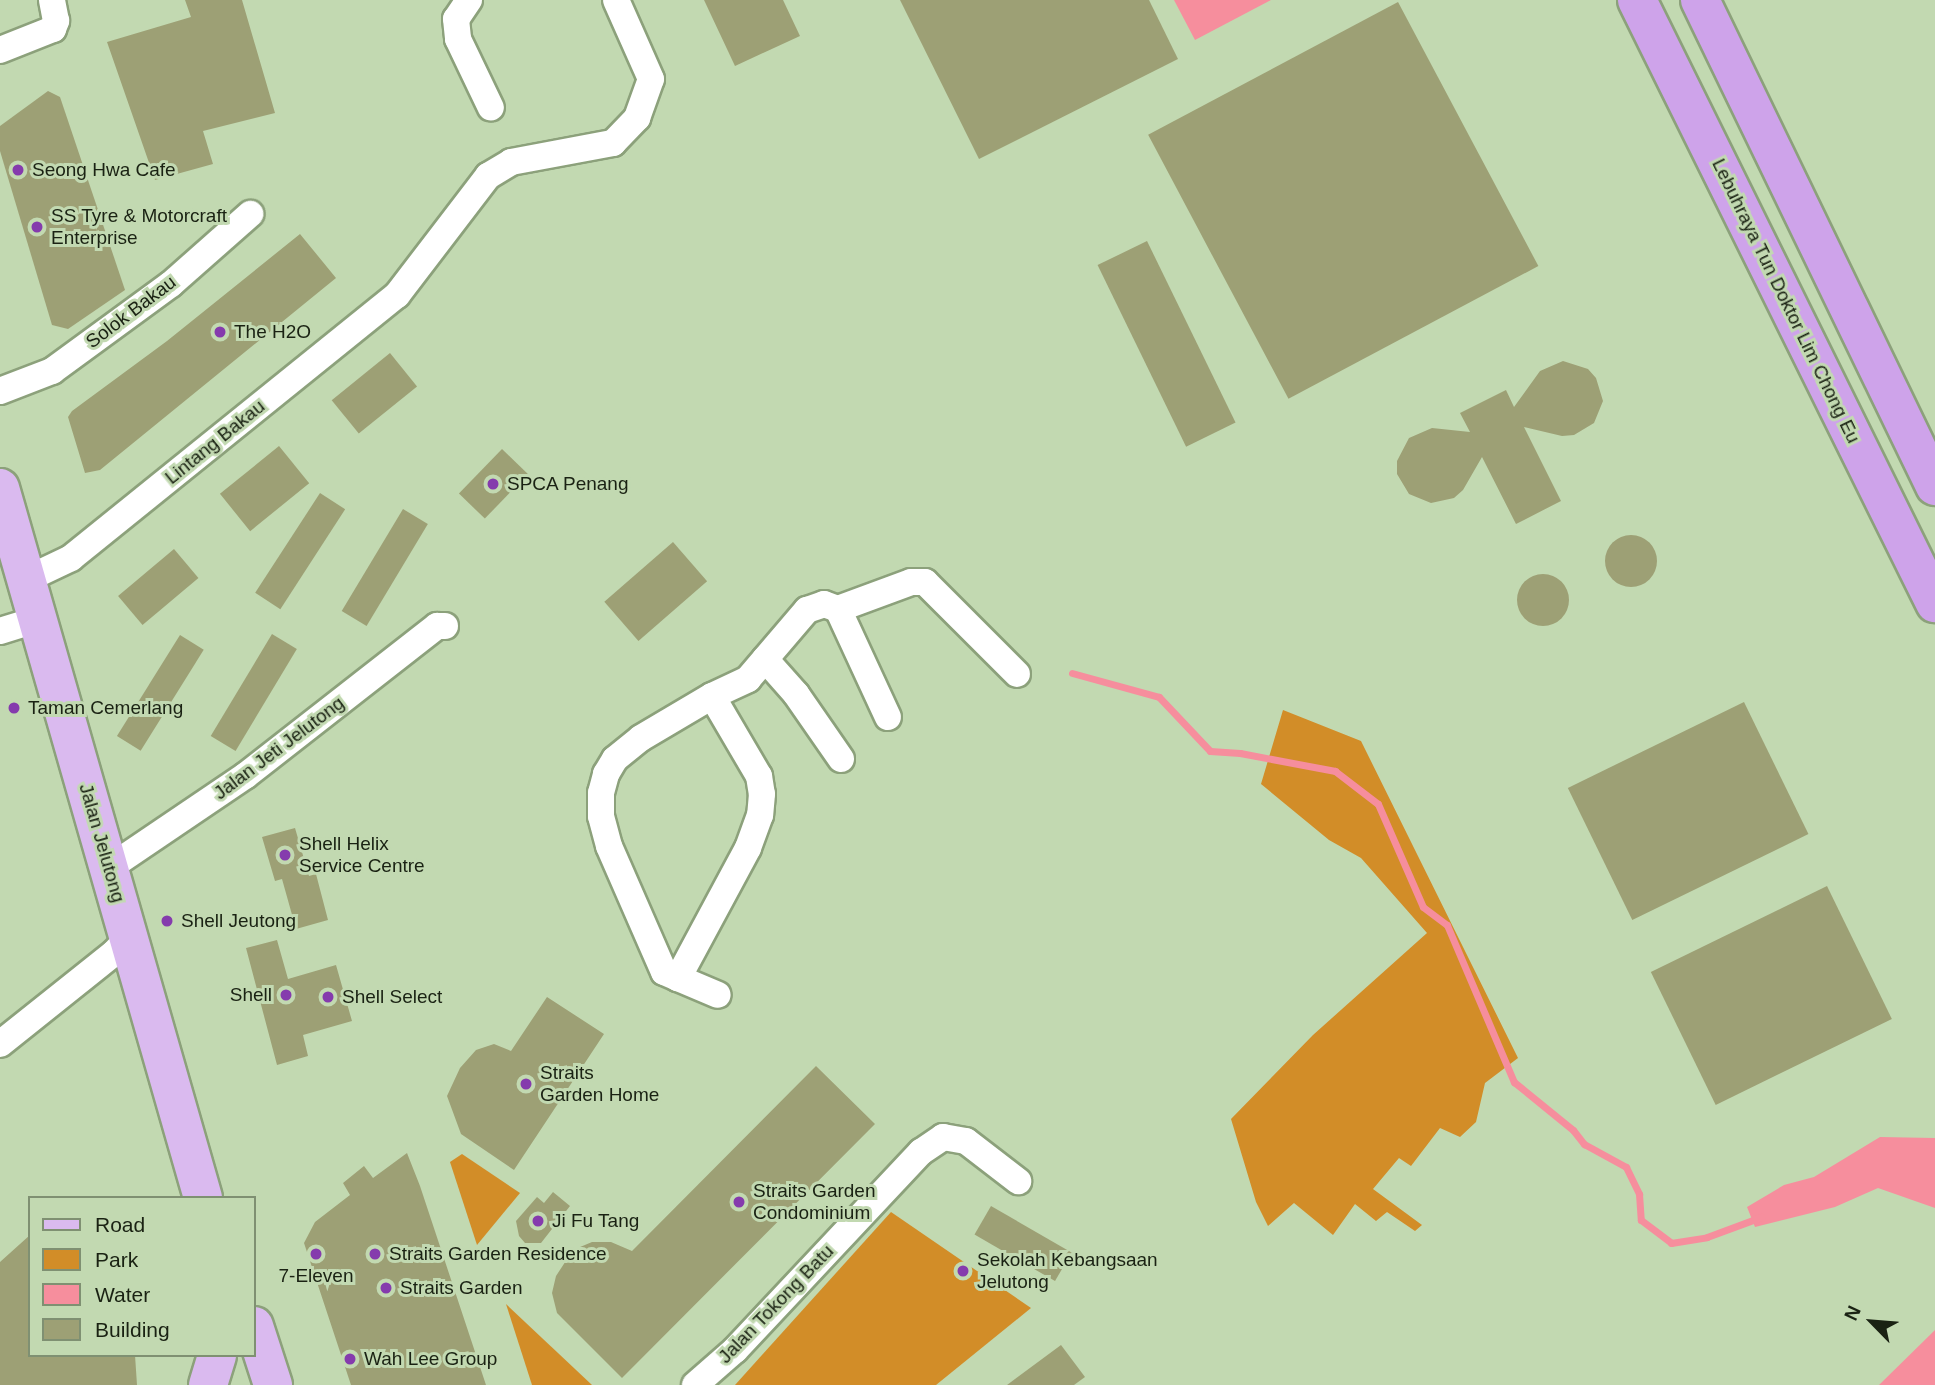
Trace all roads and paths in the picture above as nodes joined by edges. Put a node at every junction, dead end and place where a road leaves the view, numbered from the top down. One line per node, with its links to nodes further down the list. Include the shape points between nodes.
1 (52, 0): 6 (street, via 53,30)
2 (469, 0): 7 (street, via 456,19 458,38)
3 (615, 0): 12 (street, Lintang Bakau, via 651,79 637,118 613,143 511,162 488,176 397,295 71,558)
4 (1637, 0): 13 (highway, Lebuhraya Tun Doktor Lim Chong Eu)
5 (1700, 0): 10 (highway)
6 (0, 50)
7 (491, 108)
8 (250, 214): 9 (street, Solok Bakau, via 171,284 52,371)
9 (0, 391)
10 (1935, 486)
11 (0, 488): 12 (main road, Jalan Jelutong)
12 (27, 579): 15 (main road, Jalan Jelutong)
13 (1935, 603)
14 (838, 609): 18 (street, via 824,604 807,610); 19 (street, via 911,582 925,582); 21 (street)
15 (38, 620): 17 (street); 23 (main road, Jalan Jelutong)
16 (445, 626): 23 (street, Jalan Jeti Jelutong, via 437,626 245,776)
17 (0, 631)
18 (765, 659): 20 (street, via 748,679); 22 (street, via 796,694)
19 (1017, 674)
20 (712, 695): 25 (street, via 759,776 760,815 748,848); 25 (street, via 615,759 600,793 609,846 664,972)
21 (888, 717)
22 (841, 759)
23 (109, 868): 24 (main road, Jalan Jelutong)
24 (129, 937): 27 (street); 29 (main road, Jalan Jelutong)
25 (678, 978): 26 (street)
26 (718, 995)
27 (0, 1044)
28 (1018, 1181): 34 (street, Jalan Tokong Batu, via 966,1141 943,1137 920,1152 735,1350)
29 (202, 1196)
30 (256, 1332): 33 (main road)
31 (216, 1357): 32 (main road)
32 (208, 1385)
33 (273, 1385)
34 (695, 1385)

